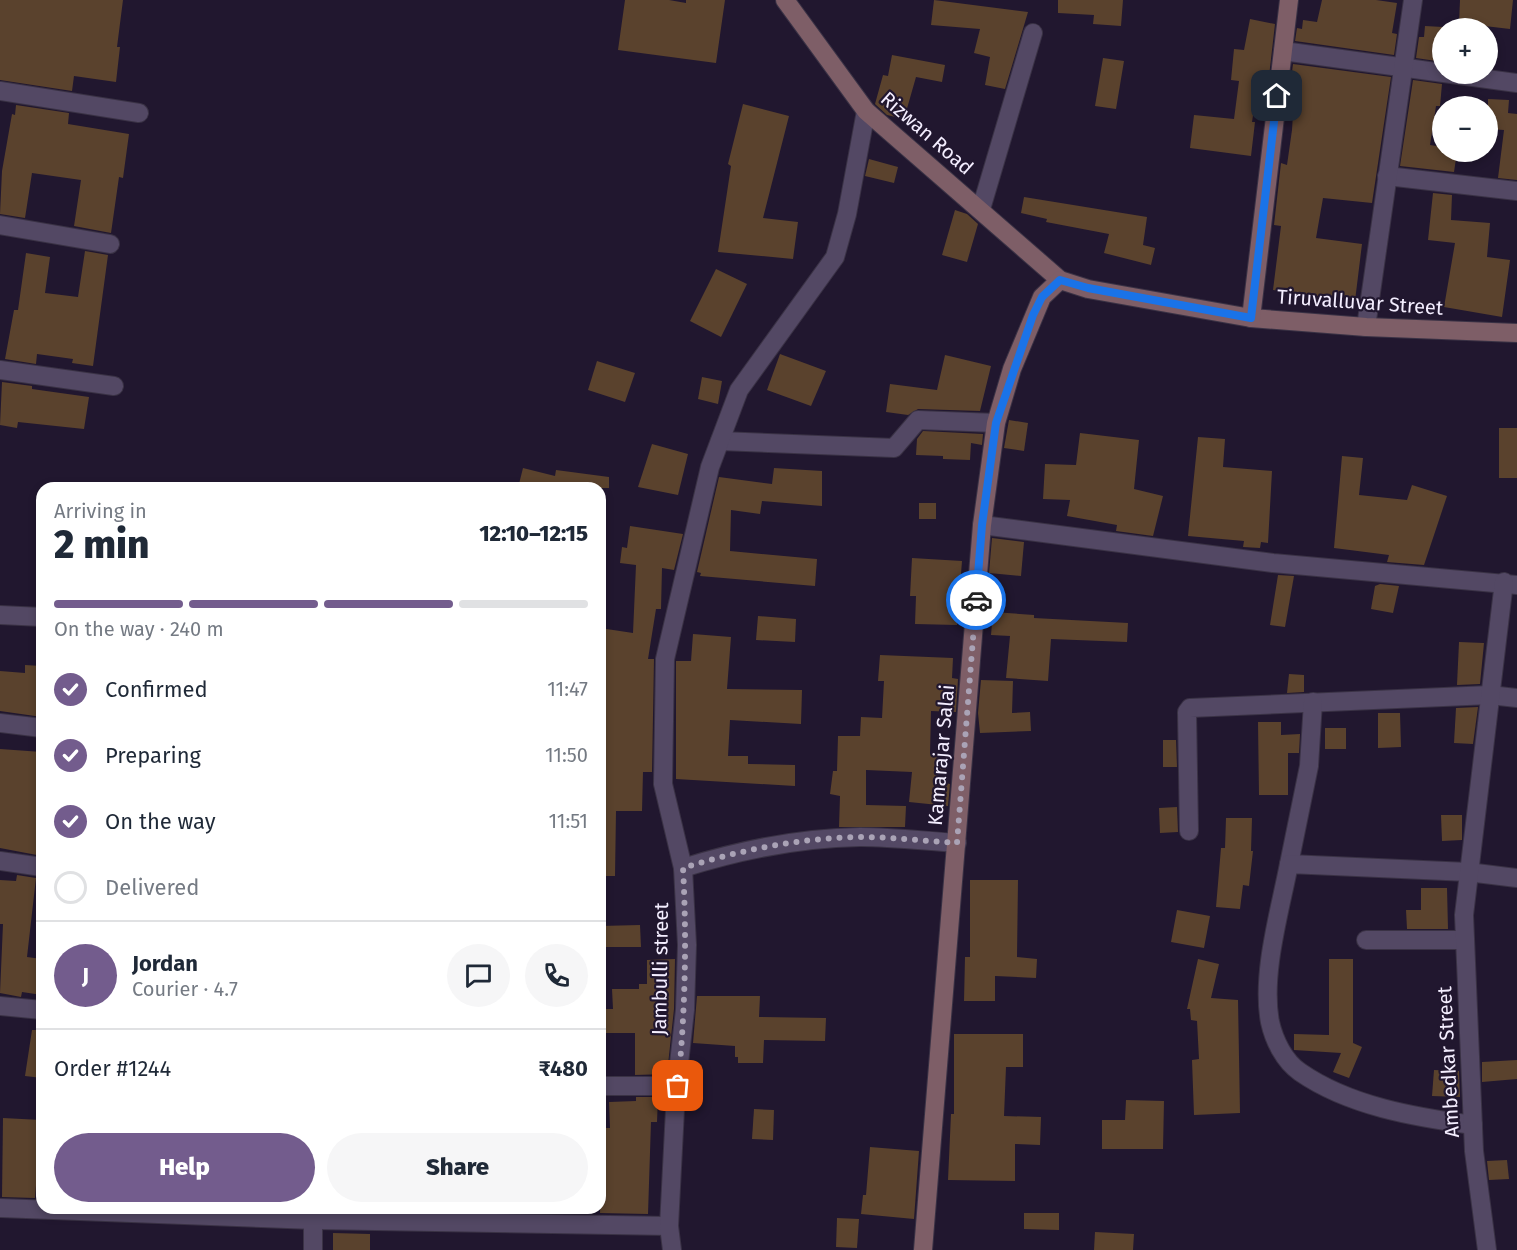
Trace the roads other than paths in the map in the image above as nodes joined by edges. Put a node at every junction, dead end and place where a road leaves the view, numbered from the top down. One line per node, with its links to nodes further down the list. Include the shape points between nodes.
1 (785, 0): 9 (street, Rizwan Road)
2 (1289, 0): 5 (street)
3 (1413, 0): 6 (street)
4 (1033, 33): 13 (street)
5 (1283, 51): 6 (street); 17 (street)
6 (1402, 69): 7 (street); 11 (street)
7 (1517, 83)
8 (0, 91): 10 (street)
9 (866, 111): 13 (street, Rizwan Road); 23 (street, Jambulli street, via 835,257 739,390)
10 (139, 113)
11 (1387, 176): 12 (street); 18 (street)
12 (1517, 191)
13 (981, 209): 16 (street, Rizwan Road)
14 (0, 225): 15 (street)
15 (110, 244)
16 (1060, 280): 17 (street, Tiruvalluvar Street); 22 (street, Kamarajar Salai, via 1042,297 1033,315)
17 (1251, 318): 18 (street, Tiruvalluvar Street)
18 (1366, 327): 19 (street, Tiruvalluvar Street)
19 (1517, 333)
20 (0, 370): 21 (street)
21 (114, 386)
22 (996, 423): 23 (street, via 918,420 894,448); 24 (street, Kamarajar Salai)
23 (720, 441): 38 (street, Jambulli street, via 710,467 665,659 663,784)
24 (982, 525): 25 (street, via 1273,562); 34 (street, Kamarajar Salai)
25 (1511, 584): 28 (street, Ambedkar Street)
26 (0, 615): 27 (street)
27 (36, 617)
28 (1491, 695): 29 (street); 30 (street); 39 (street, Ambedkar Street)
29 (1517, 698)
30 (1312, 702): 33 (street, via 1190,708); 36 (street, via 1308,766)
31 (0, 723): 32 (street)
32 (36, 727)
33 (1189, 831)
34 (957, 843): 38 (street, via 860,837 795,842); 54 (street, Kamarajar Salai)
35 (0, 861): 37 (street)
36 (1289, 864): 39 (street); 47 (street, via 1269,985 1270,1020 1284,1056 1299,1072 1344,1094 1396,1112)
37 (36, 866)
38 (683, 868): 46 (street, Jambulli street, via 687,945)
39 (1468, 872): 40 (street); 42 (street, Ambedkar Street)
40 (1517, 878)
41 (1366, 940): 42 (street)
42 (1464, 940): 47 (street, Ambedkar Street)
43 (0, 1006): 44 (street)
44 (36, 1009)
45 (606, 1086): 46 (street)
46 (678, 1086): 51 (street, Jambulli street)
47 (1473, 1125): 55 (street, Ambedkar Street)
48 (0, 1208): 49 (street)
49 (36, 1209)
50 (314, 1214): 51 (street); 52 (street)
51 (669, 1226): 53 (street, Jambulli street)
52 (314, 1250)
53 (672, 1250)
54 (923, 1250)
55 (1487, 1250)

